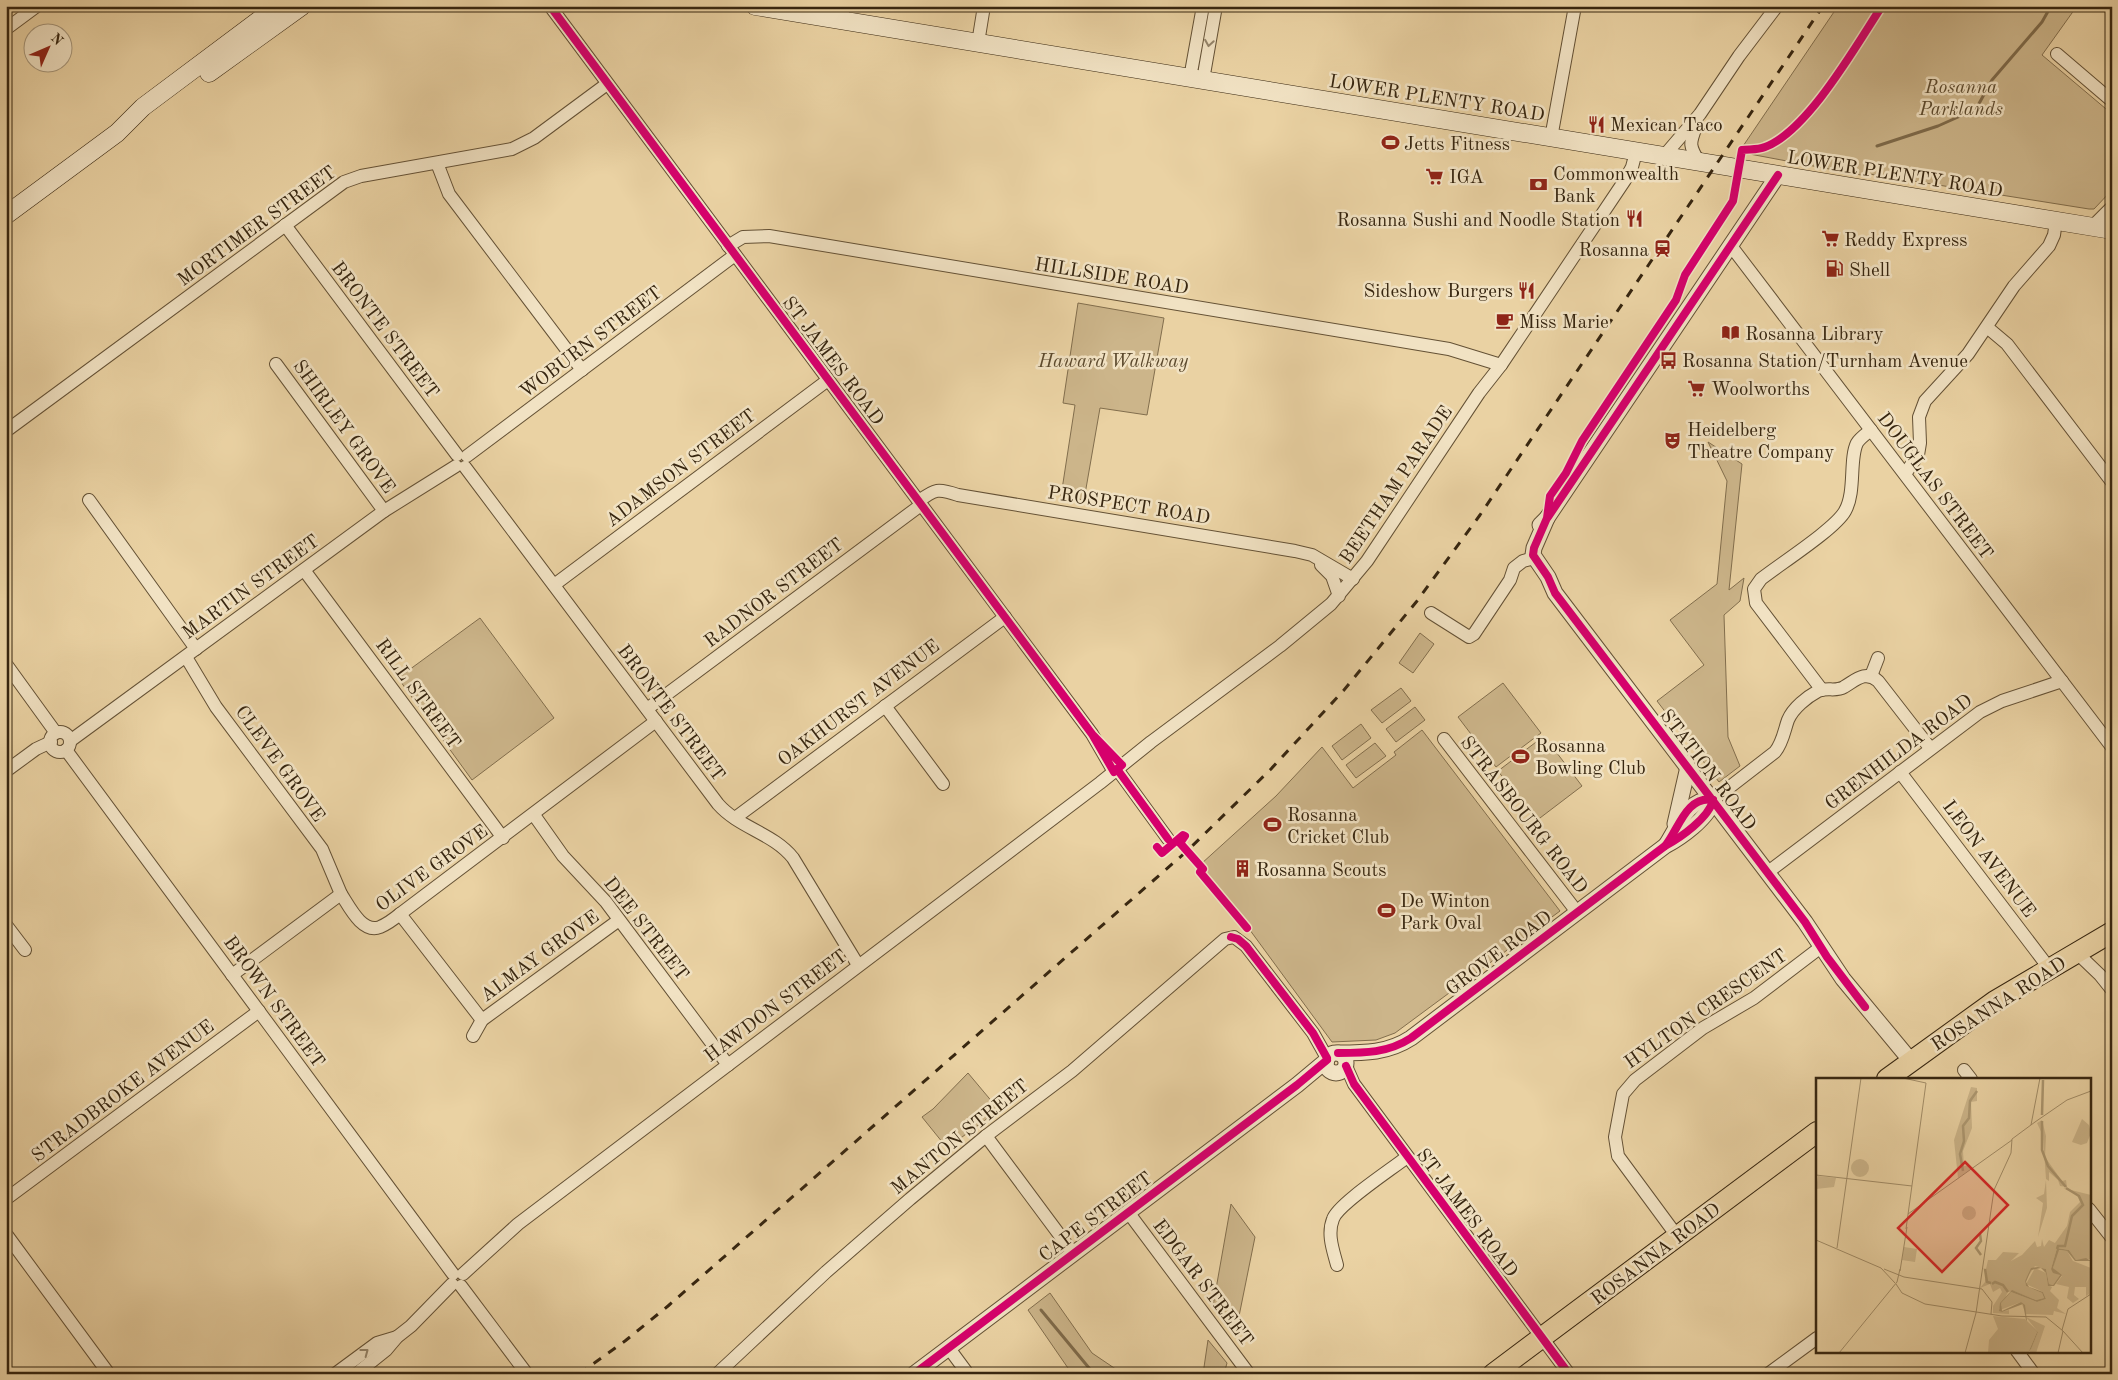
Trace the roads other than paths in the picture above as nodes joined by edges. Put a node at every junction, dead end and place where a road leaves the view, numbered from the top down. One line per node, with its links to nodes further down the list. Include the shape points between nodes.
1 (37, 6): 12 (street)
2 (302, 6): 10 (main road)
3 (550, 6): 16 (street, ST JAMES ROAD)
4 (755, 6): 11 (main road, LOWER PLENTY ROAD)
5 (984, 6): 13 (street)
6 (1203, 6): 15 (street)
7 (1216, 6): 15 (street, one-way to 15)
8 (1575, 6): 19 (street)
9 (1777, 6): 18 (street)
10 (270, 13): 26 (main road, via 149,117 118,133)
11 (843, 13): 13 (main road, LOWER PLENTY ROAD)
12 (6, 29)
13 (978, 43): 15 (main road, LOWER PLENTY ROAD)
14 (2057, 54): 17 (street)
15 (1197, 79): 19 (main road, LOWER PLENTY ROAD)
16 (607, 84): 23 (street, MORTIMER STREET, via 519,147); 31 (street, ST JAMES ROAD)
17 (2112, 101)
18 (1700, 114): 21 (street); 22 (street, via 1690,141)
19 (1551, 138): 20 (main road, LOWER PLENTY ROAD)
20 (1636, 152): 21 (main road, LOWER PLENTY ROAD); 34 (street, BEETHAM PARADE, via 1625,180)
21 (1664, 156): 22 (main road, LOWER PLENTY ROAD)
22 (1699, 162): 24 (main road, LOWER PLENTY ROAD)
23 (437, 163): 28 (street, MORTIMER STREET, via 352,179); 36 (street, via 450,194)
24 (1778, 175): 27 (main road, LOWER PLENTY ROAD); 32 (street)
25 (2112, 207): 29 (street)
26 (6, 214)
27 (2056, 221): 29 (main road, LOWER PLENTY ROAD); 33 (street, via 2049,246 2014,286)
28 (285, 225): 38 (street, MORTIMER STREET); 40 (street, BRONTE STREET)
29 (2092, 227): 30 (main road, LOWER PLENTY ROAD)
30 (2112, 230)
31 (728, 246): 34 (street, HILLSIDE ROAD, via 744,237 769,236); 36 (street, WOBURN STREET); 37 (street, ST JAMES ROAD)
32 (1731, 246): 39 (street, DOUGLAS STREET); 47 (street, via 1547,518)
33 (1988, 328): 41 (street, via 1925,401 1919,417 1917,458); 42 (street, via 2007,344)
34 (1504, 360): 49 (street, BEETHAM PARADE)
35 (276, 364): 45 (street, SHIRLEY GROVE)
36 (582, 370): 40 (street, WOBURN STREET)
37 (828, 380): 44 (street, ST JAMES ROAD); 50 (street, ADAMSON STREET)
38 (6, 431)
39 (1873, 433): 41 (street, DOUGLAS STREET); 60 (street, via 1855,456 1850,496 1844,514 1761,579 1754,589 1756,603)
40 (461, 461): 45 (street, MARTIN STREET); 50 (street, BRONTE STREET)
41 (1902, 470): 59 (street, DOUGLAS STREET)
42 (2112, 482)
43 (89, 500): 54 (street)
44 (921, 505): 46 (street, PROSPECT ROAD, via 931,492 940,489); 53 (street, ST JAMES ROAD); 62 (street, RADNOR STREET)
45 (384, 511): 48 (street, MARTIN STREET)
46 (1295, 551): 49 (street, PROSPECT ROAD, via 1312,554); 51 (street, PROSPECT ROAD, via 1326,568 1336,583)
47 (1530, 557): 52 (street, via 1469,637); 69 (street, STATION ROAD)
48 (304, 570): 54 (street, MARTIN STREET); 78 (street, RILL STREET)
49 (1353, 579): 51 (street, BEETHAM PARADE)
50 (554, 585): 62 (street, BRONTE STREET)
51 (1338, 596): 70 (street, BEETHAM PARADE, via 1292,637)
52 (1431, 612)
53 (1005, 617): 61 (street, OAKHURST AVENUE); 70 (street, ST JAMES ROAD)
54 (196, 649): 55 (street, MARTIN STREET)
55 (186, 657): 67 (street, MARTIN STREET); 82 (street, CLEVE GROVE, via 216,707 322,849)
56 (1878, 658): 58 (street)
57 (6, 664): 64 (street)
58 (1871, 676): 60 (street, via 1858,677 1841,688); 68 (street, via 1881,684)
59 (2062, 681): 65 (street, DOUGLAS STREET); 68 (street, GRENHILDA ROAD, via 1987,707)
60 (1822, 690): 74 (street, GROVE ROAD, via 1793,711 1775,752)
61 (885, 706): 73 (street); 76 (street, OAKHURST AVENUE)
62 (647, 709): 63 (street, BRONTE STREET)
63 (656, 721): 75 (street, OLIVE GROVE); 76 (street, BRONTE STREET, via 718,804)
64 (53, 738): 67 (street, via 55,750 61,752); 71 (street)
65 (2109, 738)
66 (1444, 739): 83 (street, STRASBOURG ROAD)
67 (68, 746): 94 (street, BROWN STREET)
68 (1930, 748): 72 (street, GRENHILDA ROAD)
69 (1688, 767): 74 (street, STATION ROAD); 77 (street)
70 (1117, 769): 79 (street, ST JAMES ROAD); 92 (street, HAWDON STREET)
71 (6, 771)
72 (1900, 772): 81 (street, GRENHILDA ROAD); 93 (street, LEON AVENUE)
73 (943, 784)
74 (1713, 800): 77 (street, GROVE ROAD, via 1696,804); 80 (street, GROVE ROAD, via 1706,814); 81 (street, STATION ROAD)
75 (534, 815): 78 (street, OLIVE GROVE); 85 (street, DEE STREET, via 563,856)
76 (735, 818): 92 (street, BRONTE STREET, via 789,853)
77 (1673, 831): 80 (street, GROVE ROAD)
78 (503, 838): 84 (street, OLIVE GROVE)
79 (1168, 839)
80 (1665, 846): 83 (street, GROVE ROAD)
81 (1768, 872): 89 (street, STATION ROAD)
82 (341, 894): 84 (street, OLIVE GROVE, via 370,929 379,928); 94 (street)
83 (1577, 912): 100 (street, GROVE ROAD, via 1411,1038 1392,1048)
84 (400, 914): 97 (street, ALMAY GROVE)
85 (619, 920): 97 (street, ALMAY GROVE); 101 (street, DEE STREET)
86 (6, 925): 91 (street)
87 (2112, 932): 90 (highway, ROSANNA ROAD)
88 (1231, 937): 100 (street, ST JAMES ROAD, via 1246,946); 104 (street, MANTON STREET, via 1217,944 1077,1066)
89 (1821, 947): 99 (street, STATION ROAD, via 1865,1007); 110 (street, HYLTON CRESCENT, via 1754,998 1703,1028 1635,1080 1623,1094 1614,1136 1615,1150)
90 (2082, 949): 93 (highway, ROSANNA ROAD); 95 (street)
91 (25, 950)
92 (858, 966): 101 (street, HAWDON STREET)
93 (2049, 968): 99 (highway, ROSANNA ROAD, via 1995,1001)
94 (232, 975): 96 (street, BROWN STREET)
95 (2112, 990)
96 (259, 1011): 106 (street, STRADBROKE AVENUE); 114 (street, BROWN STREET)
97 (482, 1020): 98 (street, ALMAY GROVE)
98 (473, 1036)
99 (1911, 1061): 102 (highway, ROSANNA ROAD)
100 (1336, 1062): 105 (street, ST JAMES ROAD); 108 (street, CAPE STREET, via 1297,1085)
101 (728, 1065): 114 (street, HAWDON STREET, via 518,1224)
102 (1888, 1078)
103 (1816, 1133): 110 (highway, ROSANNA ROAD)
104 (986, 1136): 112 (street); 124 (street, MANTON STREET, via 826,1272)
105 (1407, 1158): 113 (street, via 1335,1214 1330,1237); 116 (street, ST JAMES ROAD)
106 (6, 1199)
107 (2090, 1209): 111 (street)
108 (1128, 1212): 112 (street, CAPE STREET); 127 (street, EDGAR STREET)
109 (6, 1234): 120 (street)
110 (1677, 1236): 116 (highway, ROSANNA ROAD)
111 (2112, 1238)
112 (1073, 1253): 118 (street, CAPE STREET)
113 (1338, 1265)
114 (457, 1280): 115 (street, HAWDON STREET); 123 (street, BROWN STREET)
115 (397, 1337): 121 (street, HAWDON STREET, one-way to 115, via 376,1344); 122 (street, HAWDON STREET)
116 (1542, 1337): 128 (highway, ROSANNA ROAD); 129 (street, ST JAMES ROAD)
117 (1816, 1339): 130 (street)
118 (948, 1348): 125 (street, CAPE STREET); 126 (street)
119 (2018, 1352): 131 (street)
120 (109, 1374)
121 (335, 1374)
122 (356, 1374)
123 (528, 1374)
124 (717, 1374)
125 (914, 1374)
126 (968, 1374)
127 (1250, 1374)
128 (1494, 1374)
129 (1569, 1374)
130 (1768, 1374)
131 (2034, 1374)

